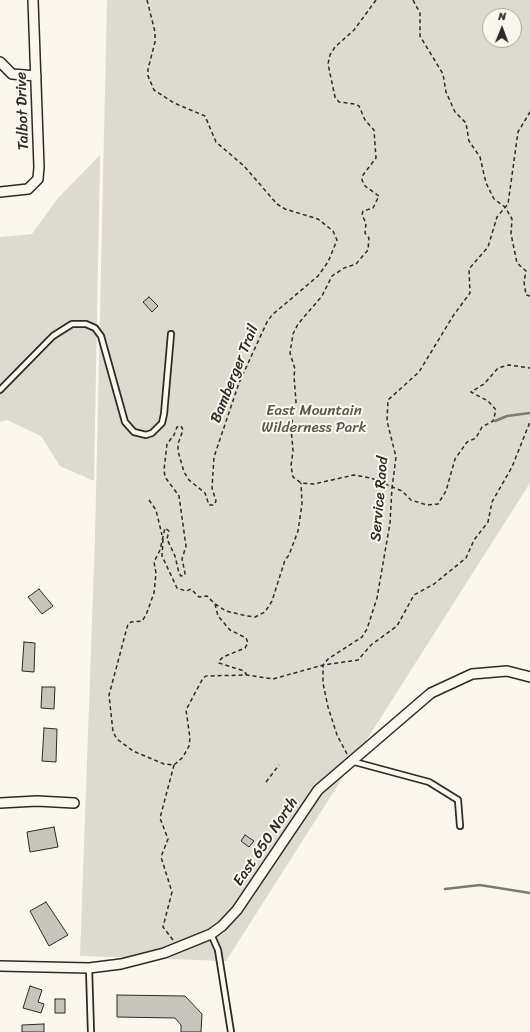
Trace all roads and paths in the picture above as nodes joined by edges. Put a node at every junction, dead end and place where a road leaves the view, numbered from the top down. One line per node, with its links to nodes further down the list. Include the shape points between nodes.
1 (33, 0): 6 (street, Talbot Drive)
2 (147, 0): 18 (path, Bamberger Trail, via 155,32 148,69 154,90 174,103 205,116 216,142 244,166 277,204 284,209 323,222 333,231 337,240 328,262 318,276 272,314 267,322 239,383 214,457 214,505 209,505 205,493 184,472 178,451 183,430 181,426 176,427 167,444 163,466 165,477 179,496 186,546 182,559 185,575 181,576 178,573 175,556 167,539 168,529 164,529)
3 (376, 0): 15 (path, via 354,30 335,47 328,64 335,97 339,102 359,106 365,120 374,130 376,158 362,175 362,180 365,186 379,196 374,208 364,211 362,215 366,223 365,233 369,238 368,250 356,264 332,276 322,296 298,324 290,342 290,353 295,369 296,402 291,427 294,451 291,466 293,477)
4 (413, 0): 9 (path, via 420,13 420,36 443,74 446,92 455,112 466,123 468,141 480,157 486,183 494,199)
5 (0, 62): 6 (street, via 12,74)
6 (36, 76): 8 (street, Talbot Drive, via 38,179 28,189)
7 (530, 112): 9 (path, Service Raod, via 518,132 508,204)
8 (0, 192)
9 (505, 207): 10 (path, via 512,218 512,242 518,263 526,271 526,295); 16 (path, Service Raod, via 497,217 488,247 469,269 470,293 452,316 419,372 388,400 387,421 396,457)
10 (530, 296)
11 (171, 334): 13 (lane, via 162,423 146,435 134,432 125,422 101,336 95,328 86,324 72,324 53,336)
12 (530, 368): 16 (path, via 509,365 498,368 484,384 471,392 488,401 496,410 493,421 482,427 476,438 467,442 456,459 446,491 438,504 427,505 411,500 402,490)
13 (0, 390)
14 (530, 422): 20 (path, via 512,467 492,502 488,522 474,540 466,558 434,584 414,595 397,626 371,645 358,660)
15 (302, 483): 16 (path, via 314,484 354,475 382,481); 19 (path, via 298,531 272,601 265,612 255,617 247,616 226,611)
16 (392, 488): 20 (path, Service Raod, via 382,577 368,629 362,637)
17 (149, 500): 18 (path, via 156,510)
18 (162, 538): 19 (path, via 162,556 177,588 186,591 191,589 199,597 207,596); 24 (path, via 154,562 154,593 142,621 128,624 108,698 113,732 117,739 133,751 164,764)
19 (215, 604): 21 (path, via 218,616 230,630 246,638 248,643 245,648 220,659 220,663 242,670)
20 (323, 664): 21 (path, via 273,679); 23 (path, via 323,683 328,707 337,735)
21 (247, 675): 24 (path, via 206,676 201,680 186,710 190,742 183,757)
22 (530, 677): 23 (street, East 650 North, via 507,671 472,674 444,687 431,694)
23 (351, 761): 29 (lane, via 429,782 458,800); 30 (street, East 650 North, via 318,790 237,910)
24 (174, 765): 31 (path, via 160,818 168,839 161,857 172,892 163,927)
25 (279, 765): 26 (path)
26 (266, 782)
27 (0, 803): 28 (street)
28 (74, 803)
29 (460, 826)
30 (211, 934): 31 (street, East 650 North); 35 (lane, via 220,956)
31 (176, 948): 33 (street, East 650 North, via 136,961)
32 (0, 966): 33 (street, East 650 North)
33 (89, 968): 34 (lane)
34 (91, 1032)
35 (231, 1032)

